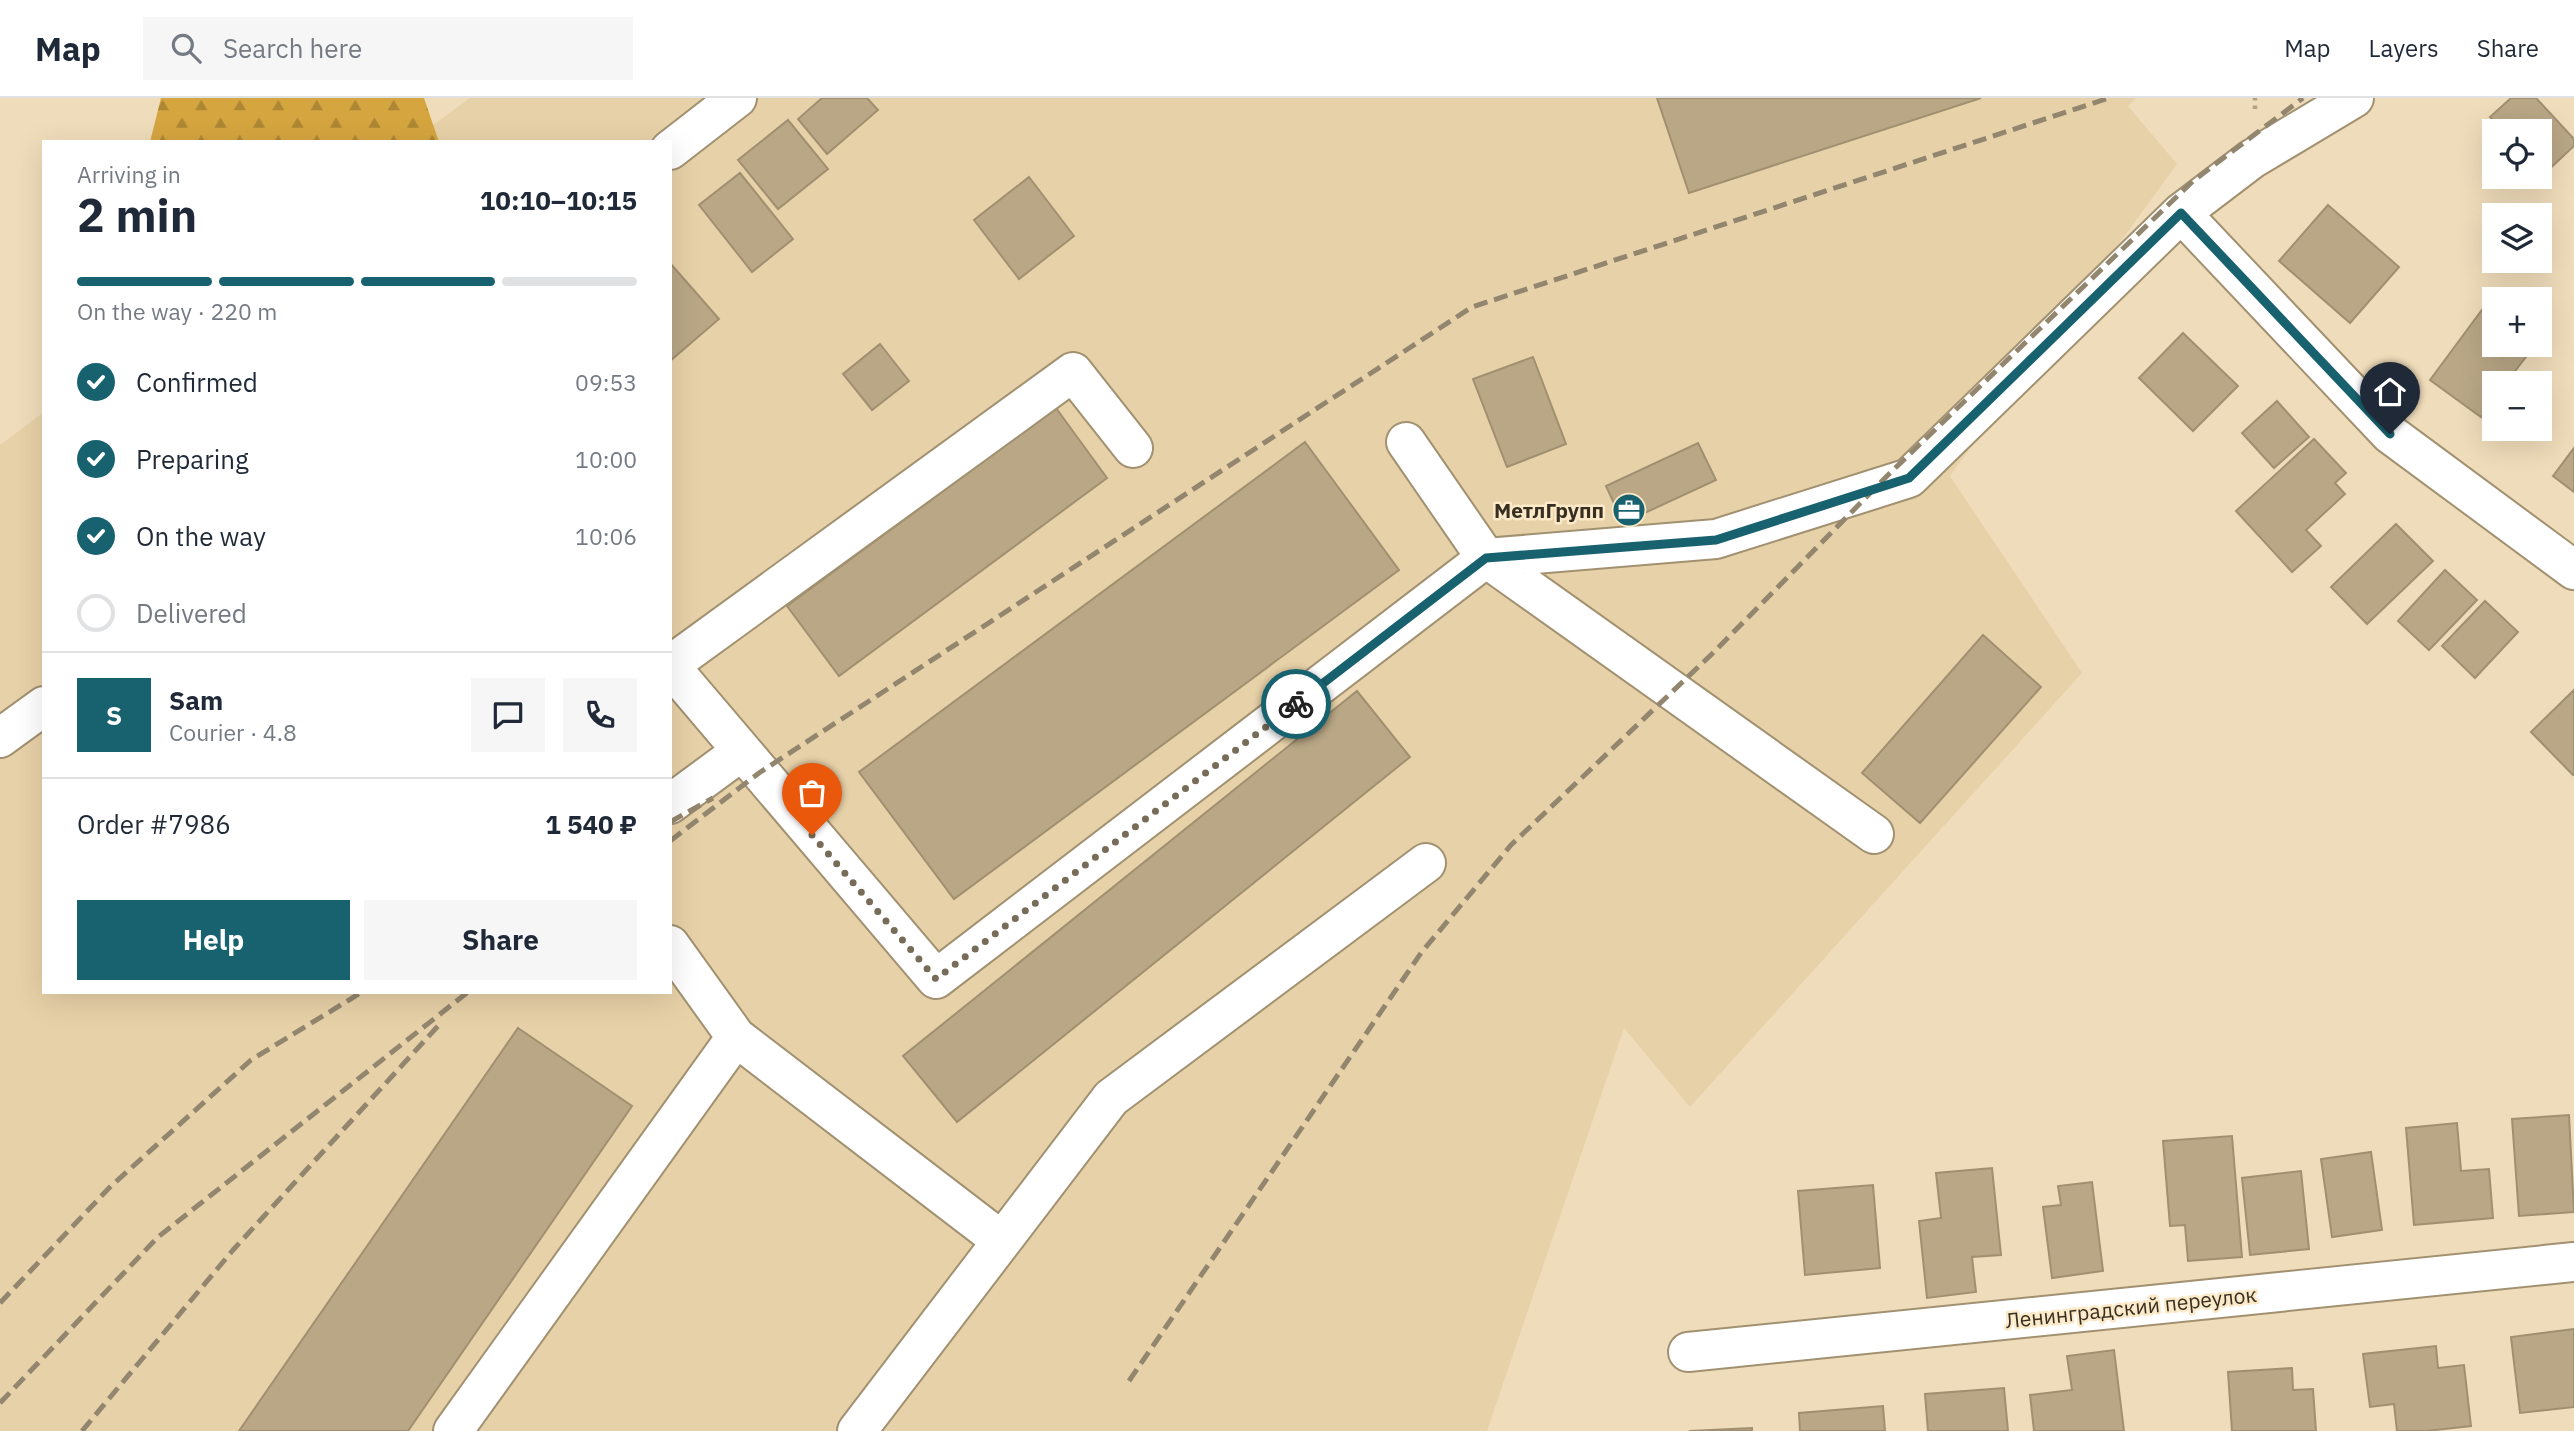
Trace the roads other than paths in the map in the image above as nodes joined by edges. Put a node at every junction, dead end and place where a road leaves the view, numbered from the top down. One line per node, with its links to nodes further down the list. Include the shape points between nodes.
1 (737, 98): 3 (street)
2 (2354, 98): 4 (street, via 2252,159)
3 (672, 148)
4 (2181, 213): 7 (street, via 1909,478 1716,540); 8 (street, via 2390,434)
5 (1406, 442): 7 (street)
6 (1133, 448): 9 (street, via 1073,372)
7 (1486, 558): 13 (street, via 936,979); 15 (street)
8 (2574, 570)
9 (672, 665)
10 (672, 668): 13 (street)
11 (42, 707): 12 (street)
12 (0, 738)
13 (742, 751): 14 (street)
14 (672, 803)
15 (1874, 834)
16 (1426, 863): 19 (street, via 1111,1098)
17 (672, 948): 18 (street)
18 (736, 1037): 19 (street); 22 (street)
19 (1002, 1241): 23 (street)
20 (2574, 1262): 21 (street, Ленинградский переулок)
21 (1688, 1352)
22 (453, 1431)
23 (857, 1431)

